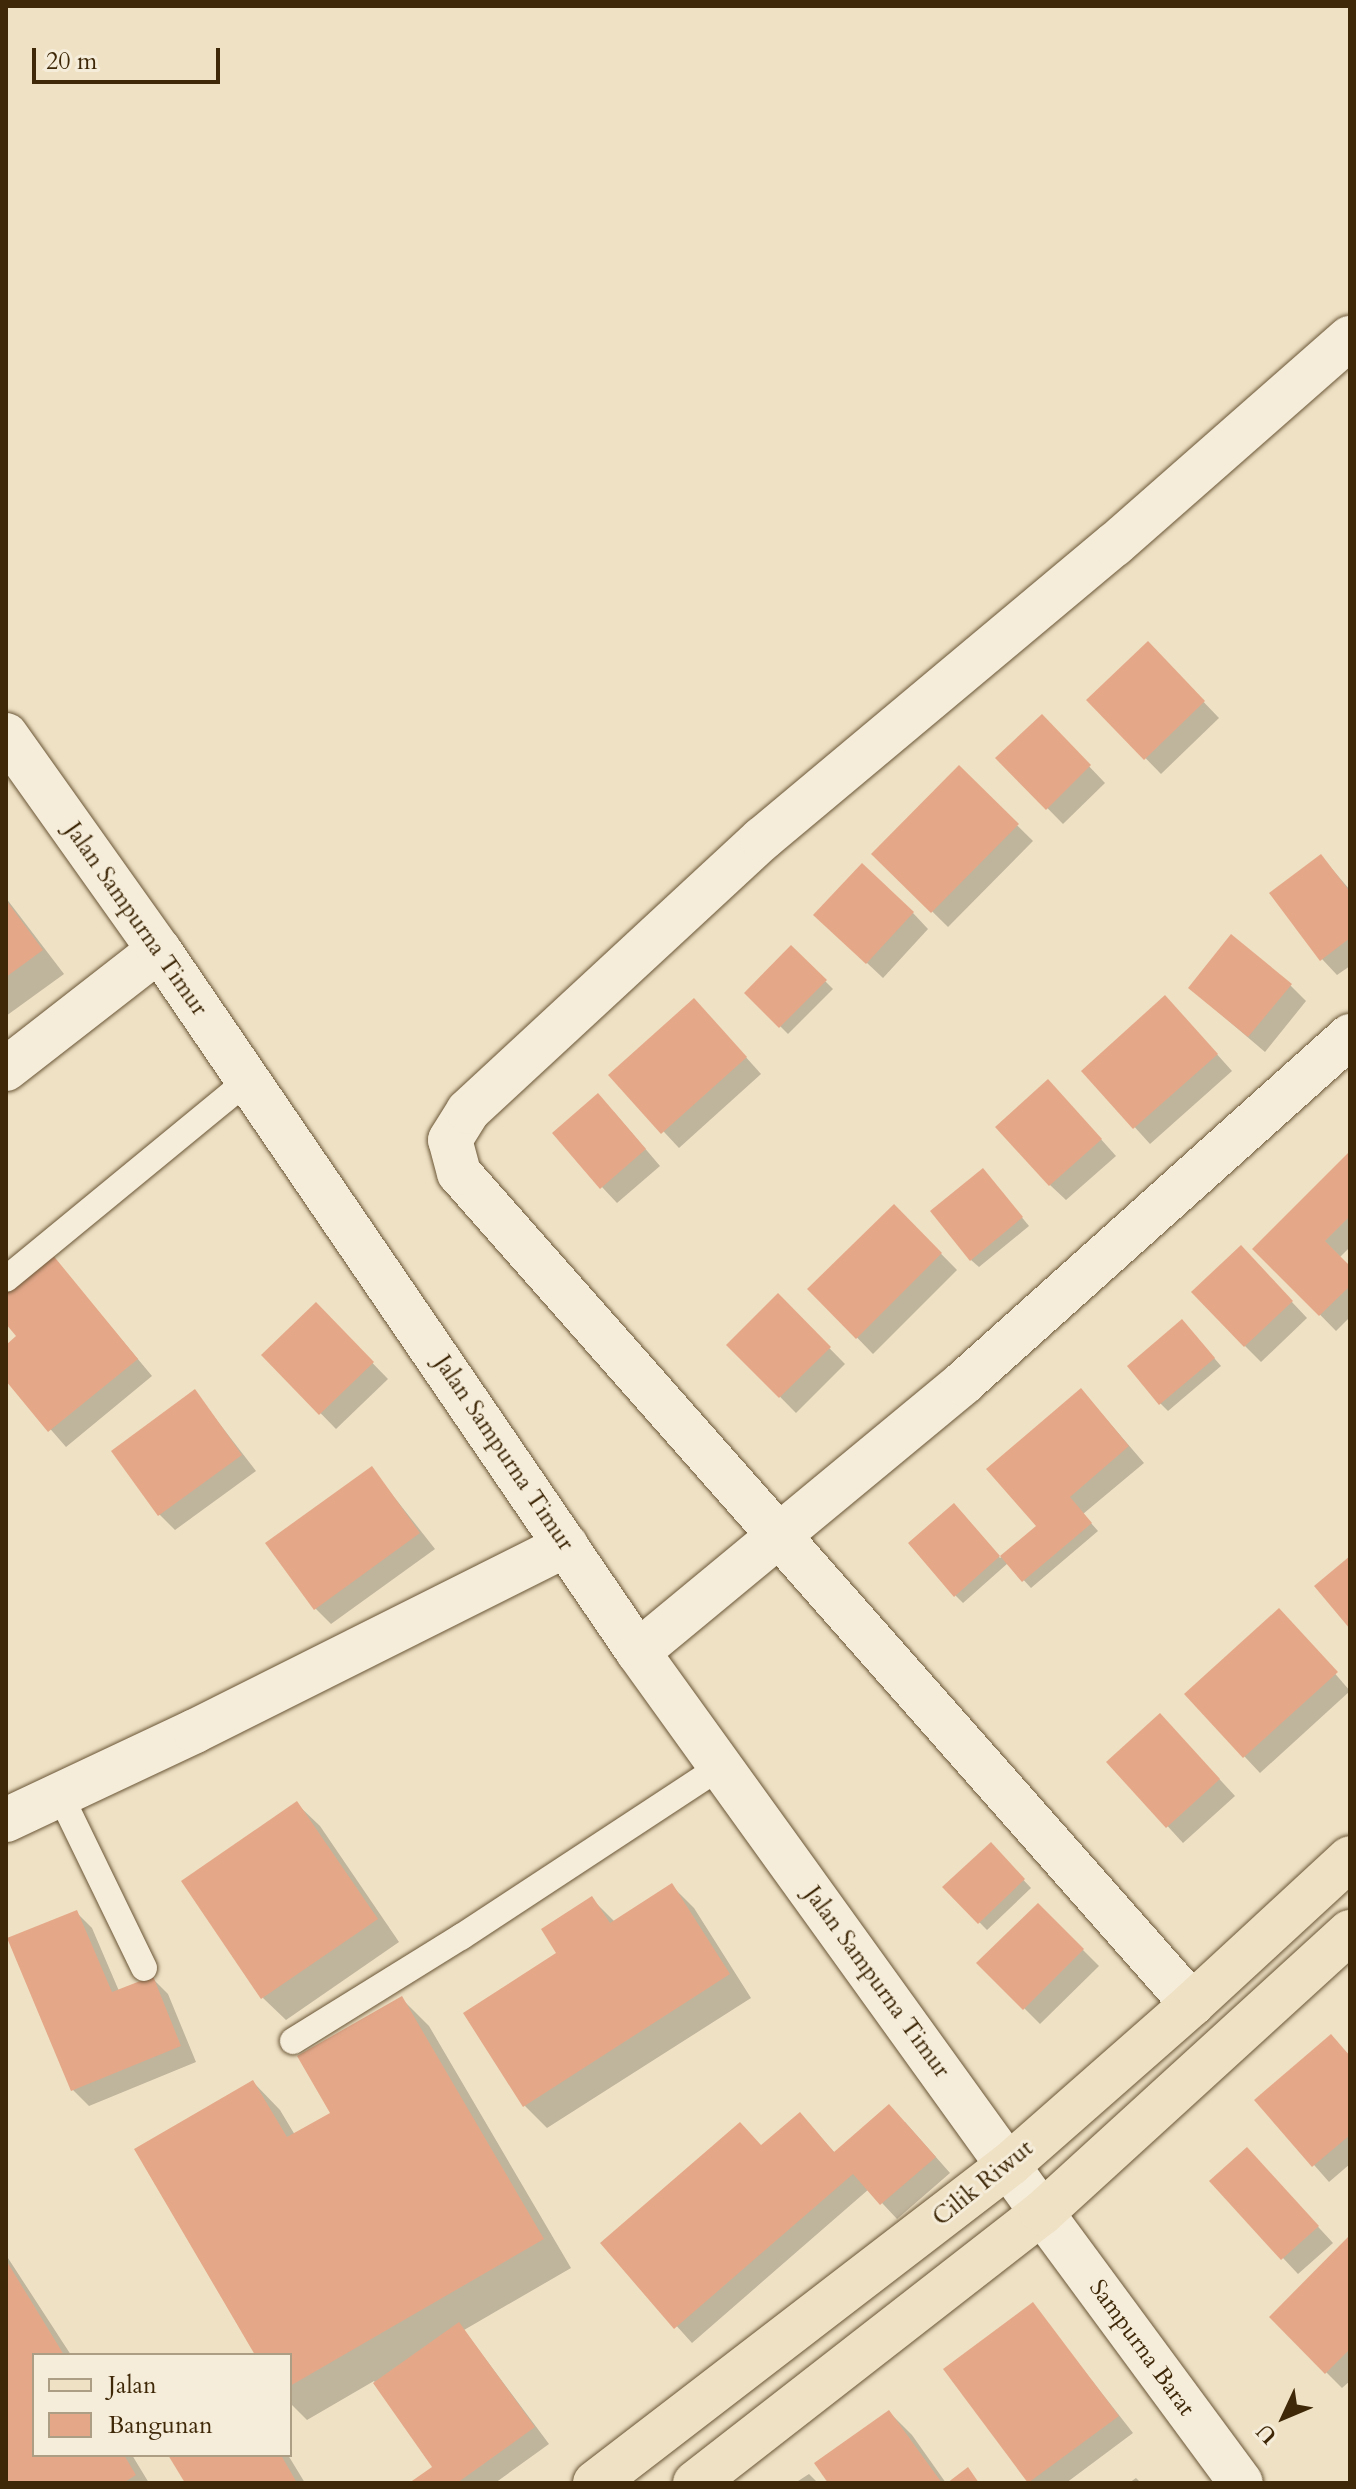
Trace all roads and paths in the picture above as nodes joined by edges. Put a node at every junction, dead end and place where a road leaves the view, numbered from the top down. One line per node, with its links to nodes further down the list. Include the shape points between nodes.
1 (1350, 338): 9 (street, via 1114,545 762,839 468,1111 450,1140 459,1173)
2 (6, 735): 3 (street, Jalan Sampurna Timur)
3 (23, 776): 4 (street, Jalan Sampurna Timur)
4 (159, 950): 6 (street); 7 (street, Jalan Sampurna Timur)
5 (1350, 1036): 9 (street, via 963,1383)
6 (6, 1069)
7 (248, 1080): 8 (lane); 10 (street, Jalan Sampurna Timur)
8 (6, 1279)
9 (779, 1536): 11 (street); 17 (street)
10 (566, 1545): 11 (street, Jalan Sampurna Timur); 13 (street)
11 (638, 1652): 12 (street, Jalan Sampurna Timur)
12 (721, 1766): 18 (lane); 19 (street, Jalan Sampurna Timur)
13 (24, 1806): 16 (lane)
14 (1350, 1858): 17 (main road, Cilik Riwut)
15 (1350, 1932): 20 (main road)
16 (144, 1968)
17 (1192, 2004): 19 (main road, Cilik Riwut)
18 (293, 2041)
19 (1010, 2164): 20 (street, Jalan Sampurna Timur); 21 (main road, Cilik Riwut)
20 (1042, 2213): 22 (main road); 23 (street, Sampurna Barat)
21 (595, 2483)
22 (695, 2483)
23 (1241, 2483)

